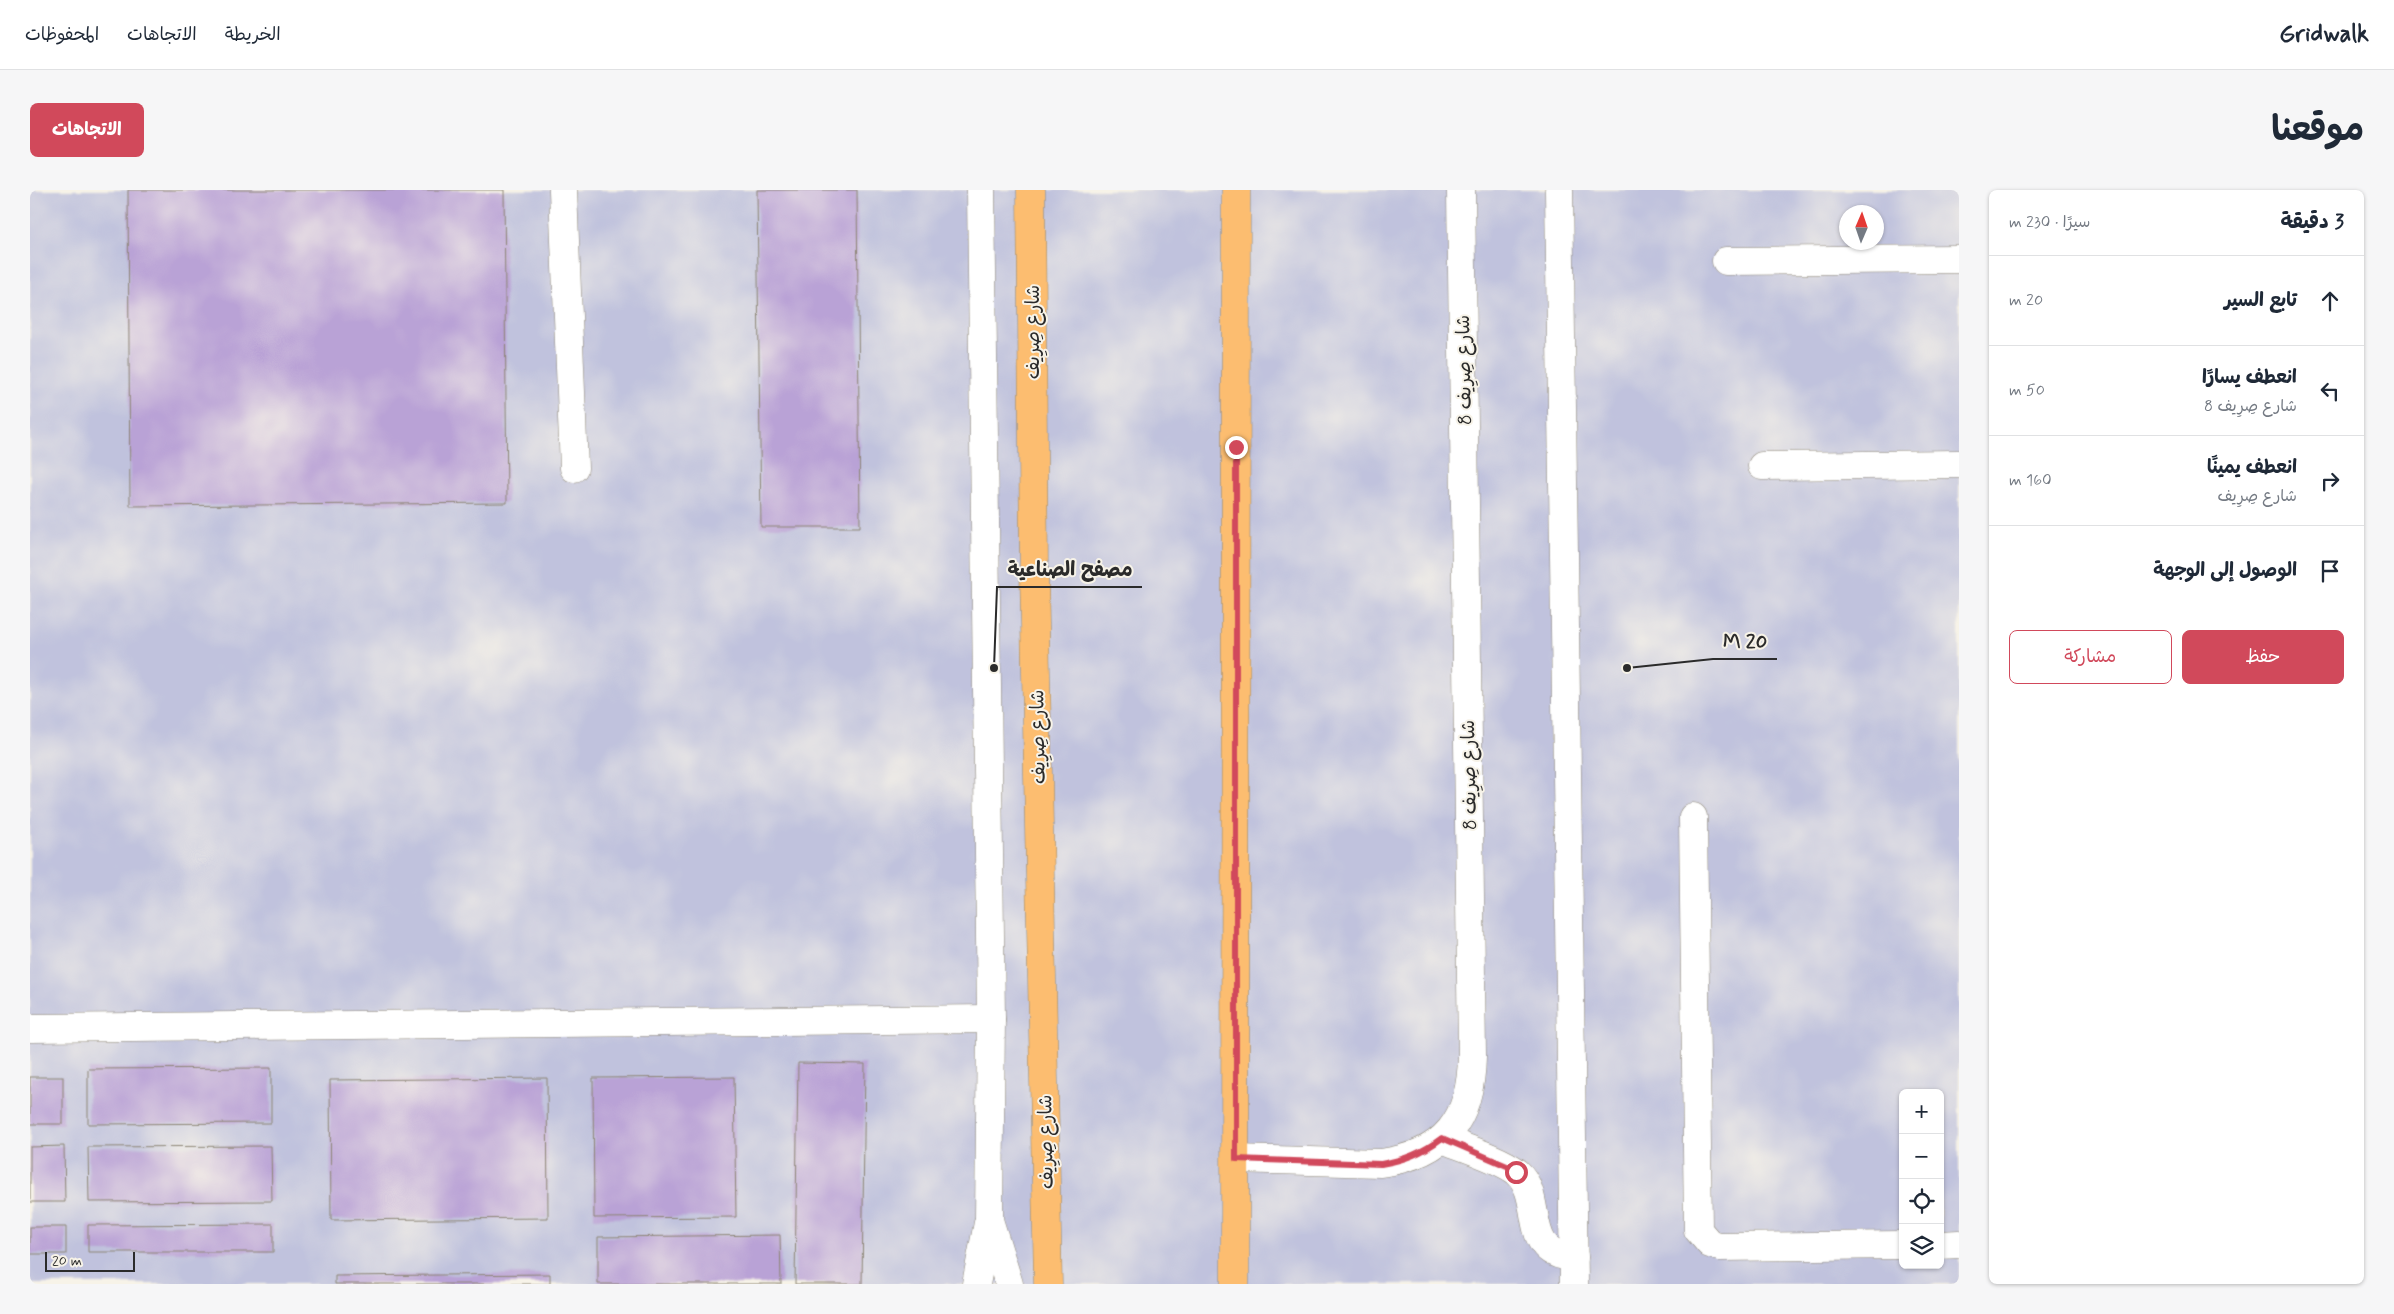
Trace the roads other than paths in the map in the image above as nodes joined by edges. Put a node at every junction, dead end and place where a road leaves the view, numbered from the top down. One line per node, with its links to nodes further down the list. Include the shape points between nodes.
1 (563, 190): 11 (street)
2 (981, 190): 13 (street)
3 (1031, 190): 24 (main road, شارع صِرِيف, via 1034,572)
4 (1236, 190): 16 (main road)
5 (1460, 190): 15 (street, شارع صِرِيف 8, via 1471,1079 1464,1108)
6 (1559, 190): 21 (street)
7 (1959, 260): 8 (street)
8 (1726, 261)
9 (1959, 464): 10 (street)
10 (1762, 466)
11 (574, 468)
12 (1693, 817): 19 (street, via 1698,1230 1710,1244 1719,1246)
13 (992, 1019): 14 (street); 17 (street)
14 (30, 1028)
15 (1442, 1138): 16 (street, شارع صِرِيف 8, via 1424,1152 1381,1164); 21 (street, via 1516,1172 1528,1189 1540,1239 1554,1253)
16 (1236, 1159): 25 (main road)
17 (989, 1220): 22 (street); 23 (street)
18 (1959, 1244): 20 (street)
19 (1899, 1245)
20 (1944, 1245)
21 (1574, 1257): 26 (street)
22 (976, 1284)
23 (1009, 1284)
24 (1048, 1284)
25 (1235, 1284)
26 (1574, 1284)

